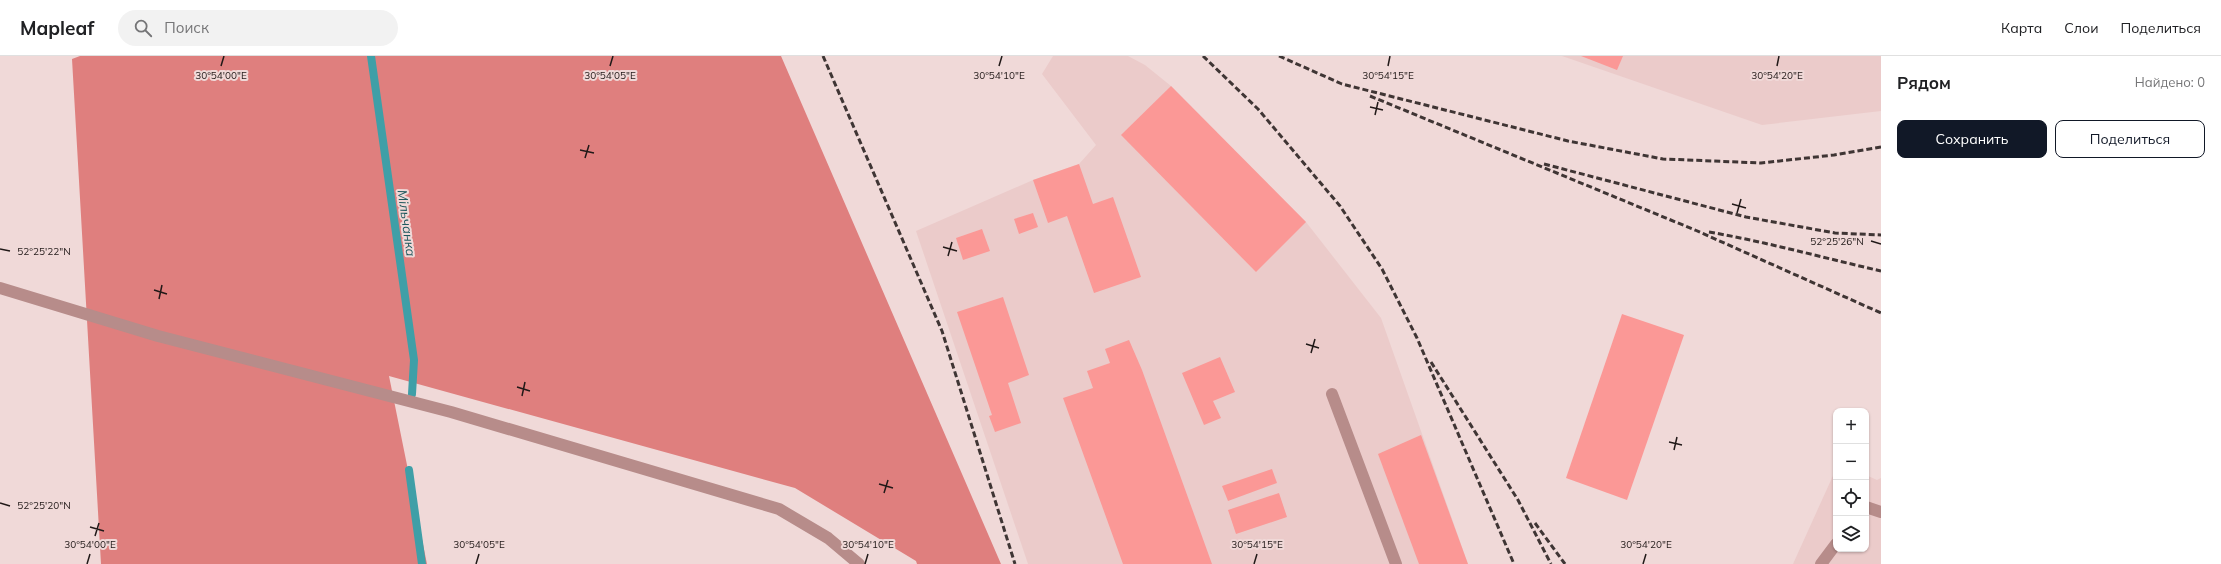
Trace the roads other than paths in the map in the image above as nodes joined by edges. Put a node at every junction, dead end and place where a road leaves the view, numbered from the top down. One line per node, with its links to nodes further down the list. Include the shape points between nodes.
1 (0, 288): 6 (lane, via 158,336 451,412 779,509 828,538)
2 (1332, 394): 7 (lane)
3 (1869, 508): 4 (lane)
4 (1881, 512)
5 (1833, 548): 8 (lane)
6 (859, 564)
7 (1396, 564)
8 (1822, 564)

